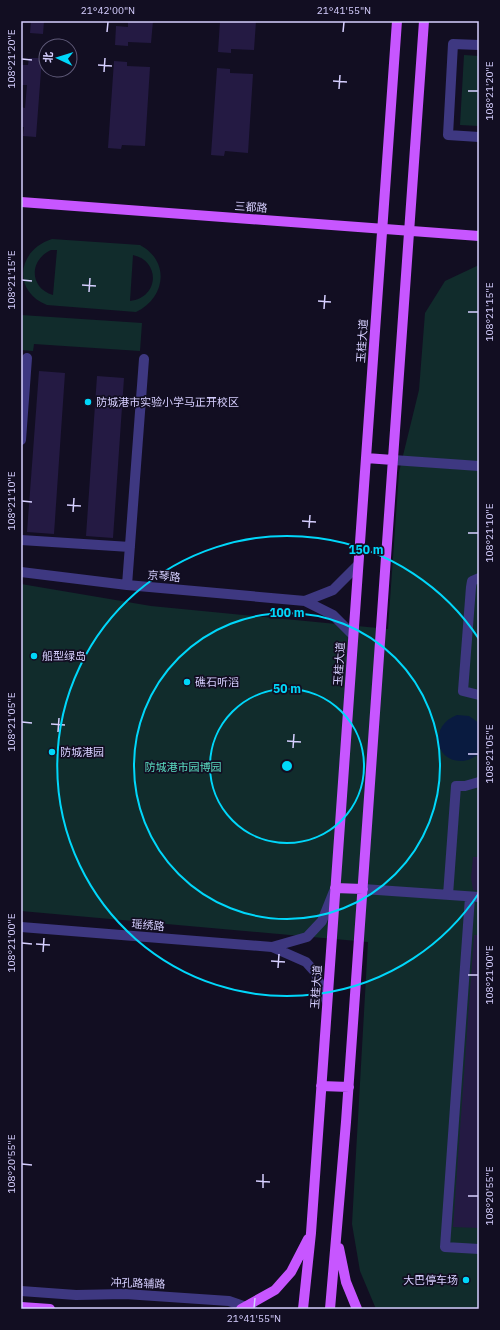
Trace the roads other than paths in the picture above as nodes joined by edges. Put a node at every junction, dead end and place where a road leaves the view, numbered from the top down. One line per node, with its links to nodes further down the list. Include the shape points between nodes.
1 (397, 21): 6 (main road, 玉桂大道)
2 (424, 21): 7 (main road)
3 (479, 45): 4 (street, via 453,44 448,135)
4 (479, 137)
5 (21, 202): 6 (main road, 三都路)
6 (382, 229): 7 (main road, 三都路); 12 (main road, 玉桂大道)
7 (409, 231): 8 (main road, 三都路); 13 (main road)
8 (479, 236)
9 (27, 358): 11 (street)
10 (144, 359): 16 (street)
11 (21, 440)
12 (366, 458): 13 (main road); 17 (main road, 玉桂大道)
13 (393, 460): 14 (street); 26 (main road)
14 (479, 466)
15 (21, 540): 16 (street)
16 (130, 547): 20 (street)
17 (358, 566): 21 (street, via 333,590); 22 (main road, 玉桂大道)
18 (21, 572): 20 (street, 京琴路)
19 (479, 578): 23 (street, via 472,581 471,586 463,691)
20 (127, 585): 21 (street, 京琴路)
21 (305, 601): 22 (street, via 333,615)
22 (353, 635): 25 (main road, 玉桂大道)
23 (479, 695)
24 (479, 782): 27 (street, via 456,786)
25 (335, 888): 26 (main road); 30 (street, via 322,921 307,937); 31 (main road, 玉桂大道)
26 (363, 889): 27 (street); 33 (main road)
27 (448, 895): 28 (street)
28 (474, 897): 36 (street, via 445,1247)
29 (21, 927): 30 (street, 瑶绣路)
30 (272, 947): 31 (street, via 306,962 315,972)
31 (327, 1002): 32 (main road, 玉桂大道)
32 (322, 1086): 33 (main road); 34 (main road, 玉桂大道)
33 (349, 1087): 35 (main road)
34 (311, 1233): 39 (main road, via 291,1272 275,1290); 41 (main road, 玉桂大道)
35 (336, 1238): 42 (main road); 43 (main road, via 346,1282)
36 (479, 1249)
37 (21, 1291): 39 (street, 冲孔路辅路, via 221,1300)
38 (21, 1307): 40 (main road)
39 (247, 1308)
40 (50, 1309)
41 (303, 1309)
42 (330, 1309)
43 (358, 1309)

